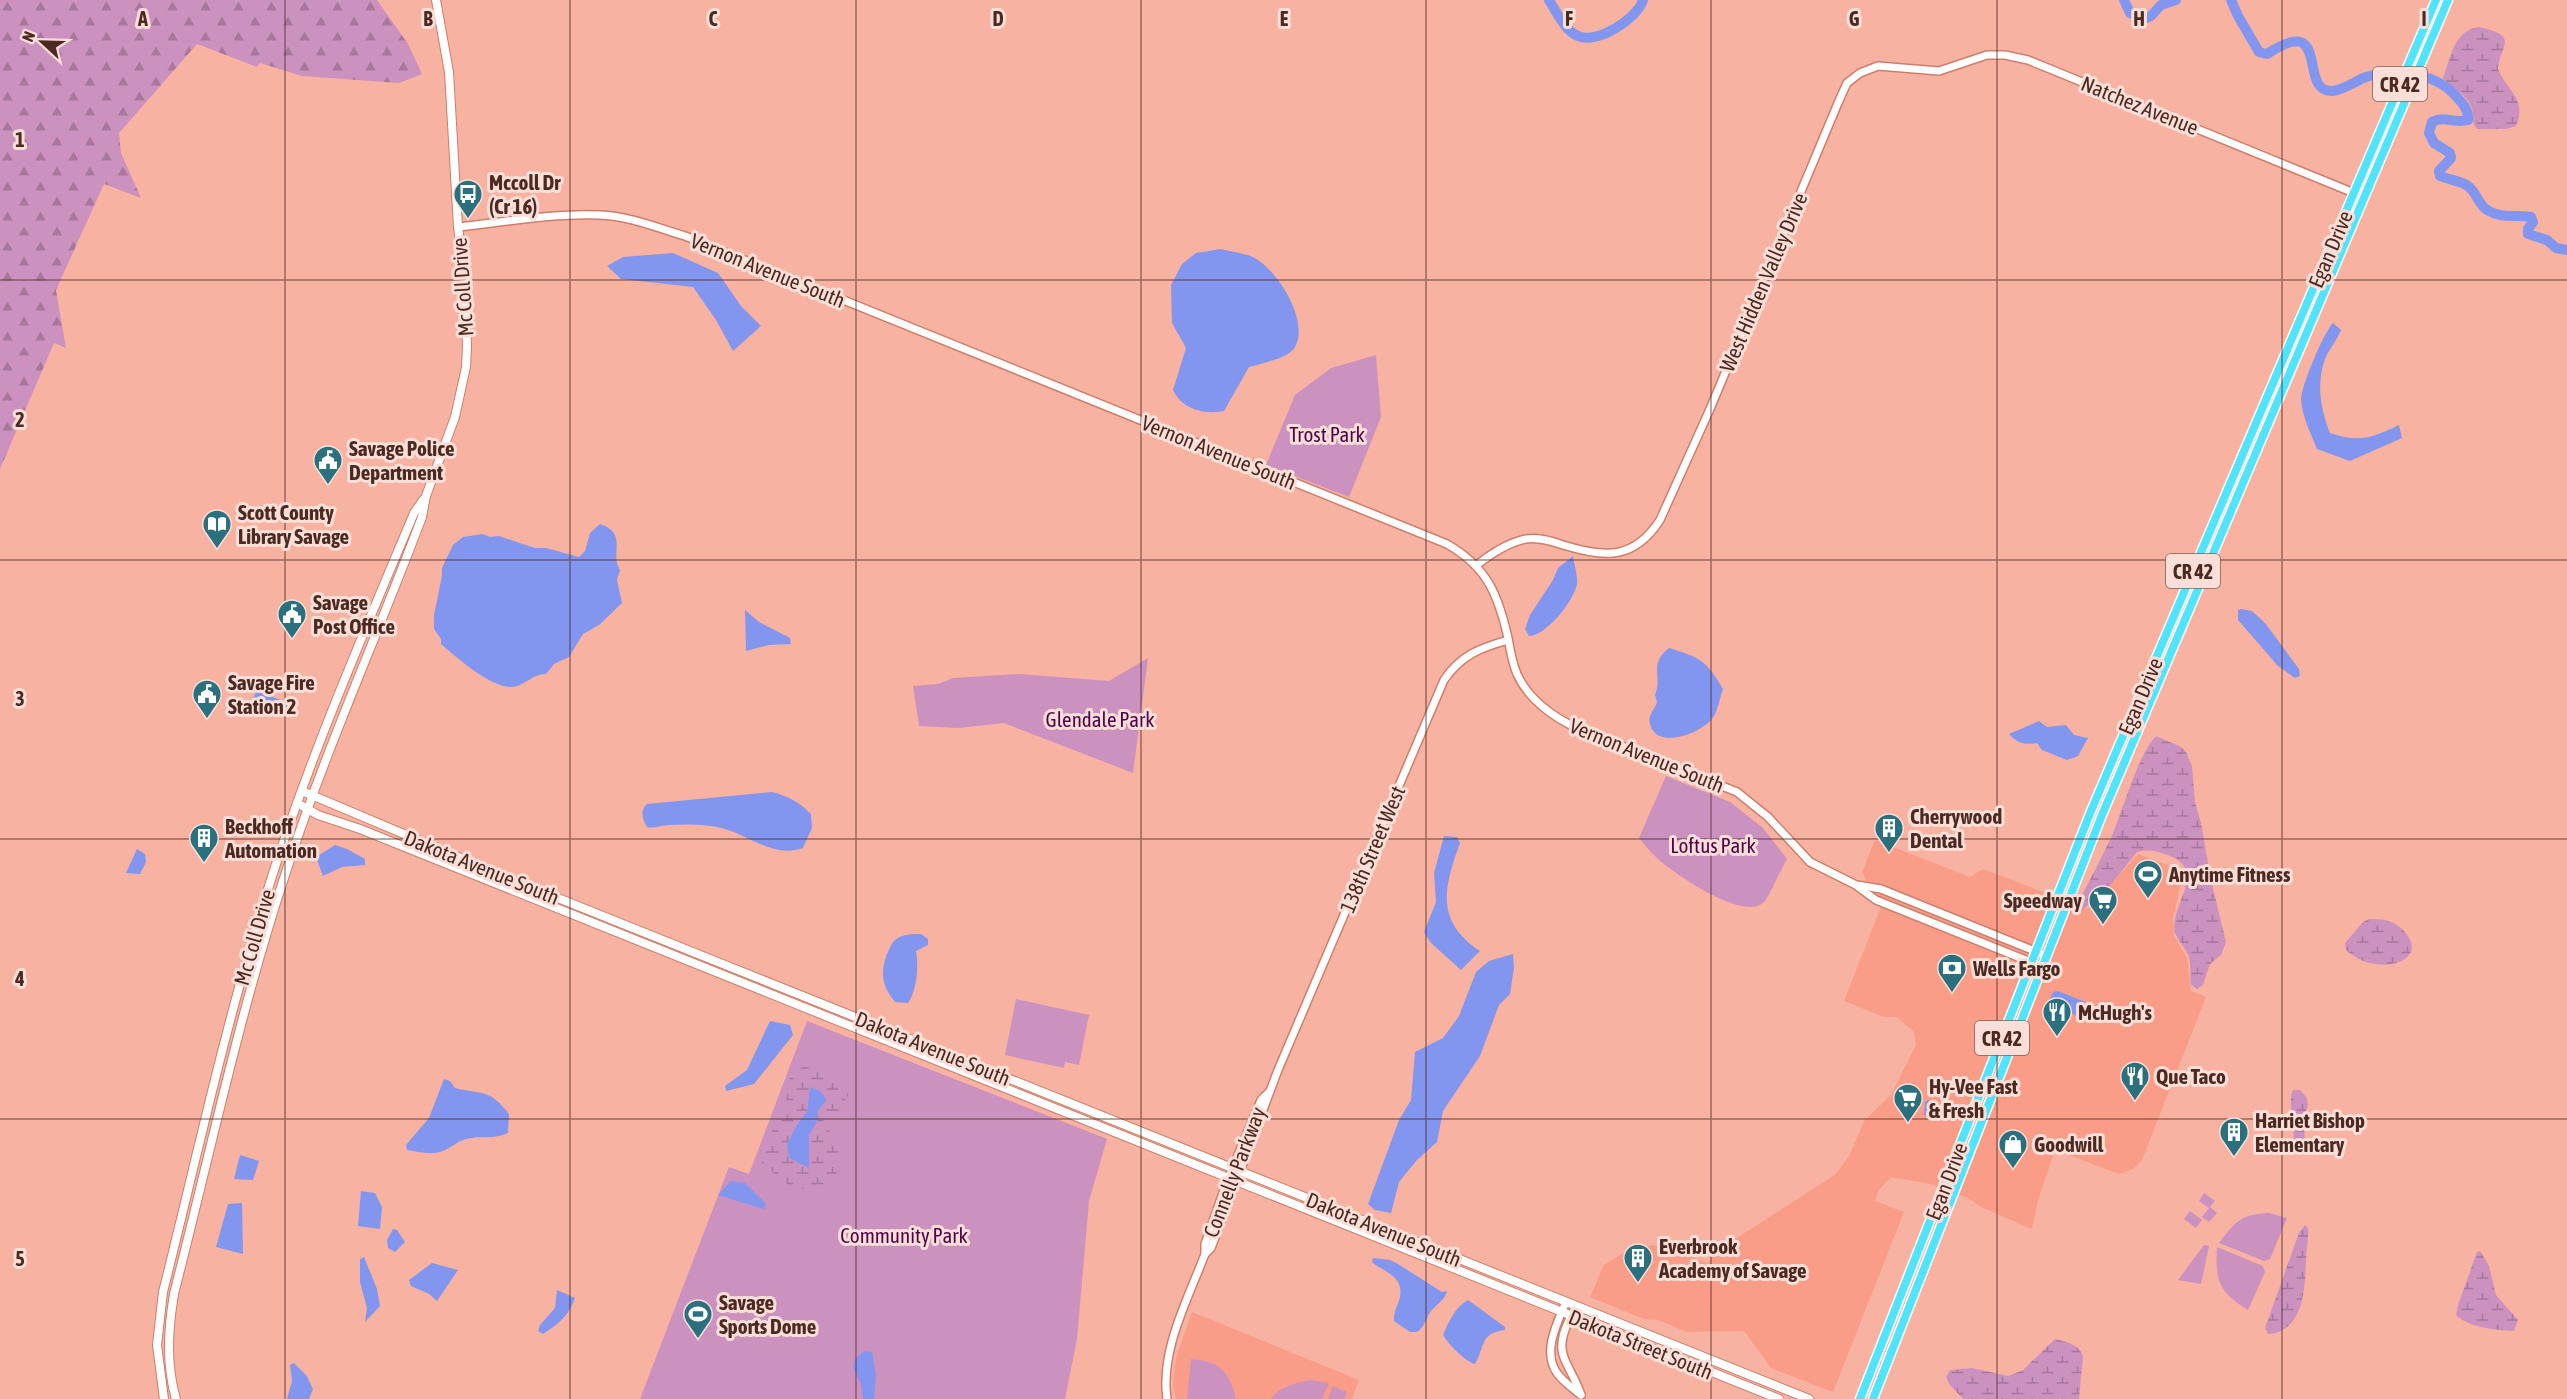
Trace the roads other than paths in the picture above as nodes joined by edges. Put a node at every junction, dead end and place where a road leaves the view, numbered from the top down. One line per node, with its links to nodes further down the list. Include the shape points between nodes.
1 (436, 0): 6 (main road, Mc Coll Drive, via 448,72)
2 (2436, 0): 5 (highway, Egan Drive / CR 42)
3 (2448, 0): 16 (highway, Egan Drive / CR 42, via 2129,750)
4 (1920, 71): 5 (street, Natchez Avenue, via 1951,68 1987,55 2028,60); 8 (street, West Hidden Valley Drive, via 1878,66 1860,72 1847,83 1710,409 1652,533 1637,546 1617,553 1593,554 1528,538 1502,547)
5 (2354, 193): 15 (highway, Egan Drive / CR 42, via 2116,752)
6 (458, 227): 7 (main road, Mc Coll Drive, via 464,270 466,367 455,417); 8 (street, Vernon Avenue South, via 602,215 685,236 1447,544)
7 (426, 496): 10 (main road, Mc Coll Drive, via 414,513); 11 (main road, Mc Coll Drive, via 410,549)
8 (1477, 565): 9 (street, Vernon Avenue South, via 1501,608)
9 (1508, 640): 14 (street, Vernon Avenue South, via 1518,675 1538,702 1558,717 1737,792 1768,817 1810,862); 19 (street, 138th Street West, via 1473,651 1444,680)
10 (302, 792): 11 (main road, Dakota Avenue South); 12 (main road, Mc Coll Drive)
11 (313, 796): 13 (main road, Mc Coll Drive); 20 (main road, Dakota Avenue South)
12 (297, 803): 13 (main road, Dakota Avenue South); 35 (main road, Mc Coll Drive, via 247,960 163,1292 157,1345)
13 (308, 809): 22 (main road, Dakota Avenue South); 36 (main road, Mc Coll Drive, via 258,963 174,1294 168,1345)
14 (1854, 884): 15 (street, Vernon Avenue South, via 1881,889); 17 (street, Vernon Avenue South, via 1876,900)
15 (2036, 952): 16 (street, Vernon Avenue South); 17 (highway, Egan Drive / CR 42)
16 (2047, 956): 18 (highway, Egan Drive / CR 42)
17 (2032, 962): 18 (street, Vernon Avenue South); 24 (highway, Egan Drive / CR 42)
18 (2043, 967): 25 (highway, Egan Drive / CR 42)
19 (1270, 1090): 20 (street, Connelly Parkway, via 1261,1100); 21 (street, Connelly Parkway)
20 (1232, 1169): 21 (main road, Dakota Avenue South); 22 (street, Connelly Parkway)
21 (1241, 1172): 23 (street, Connelly Parkway); 30 (main road, Dakota Avenue South)
22 (1228, 1179): 23 (main road, Dakota Avenue South); 28 (street, Connelly Parkway)
23 (1237, 1183): 28 (street, Connelly Parkway, via 1211,1248); 29 (main road, Dakota Avenue South)
24 (1942, 1192): 25 (highway); 26 (highway, Egan Drive / CR 42)
25 (1952, 1196): 27 (highway, Egan Drive / CR 42)
26 (1938, 1201): 27 (highway); 40 (highway, Egan Drive / CR 42)
27 (1949, 1205): 41 (highway, Egan Drive / CR 42)
28 (1205, 1254): 37 (street, Connelly Parkway, via 1170,1350 1165,1374)
29 (1504, 1290): 32 (main road, Dakota Street South)
30 (1566, 1302): 31 (main road, Dakota Street South); 32 (street)
31 (1576, 1306): 33 (street); 39 (main road, Dakota Street South)
32 (1562, 1313): 33 (main road, Dakota Street South); 34 (street, via 1551,1342 1553,1366)
33 (1571, 1316): 34 (street, via 1562,1340 1562,1353); 38 (main road, Dakota Street South)
34 (1582, 1397)
35 (164, 1399)
36 (176, 1399)
37 (1167, 1399)
38 (1779, 1399)
39 (1809, 1399)
40 (1860, 1399)
41 (1873, 1399)

